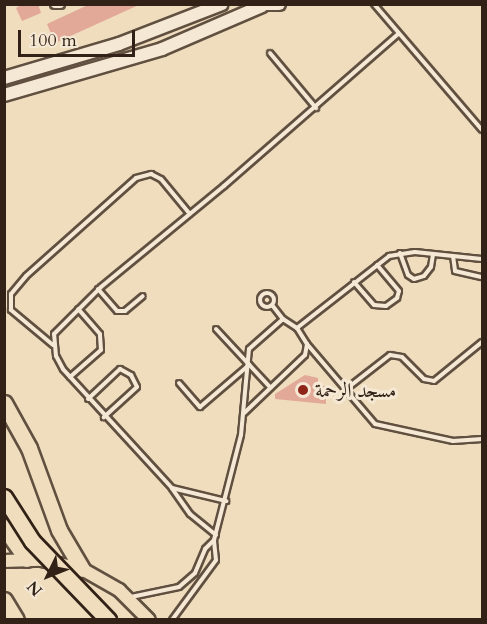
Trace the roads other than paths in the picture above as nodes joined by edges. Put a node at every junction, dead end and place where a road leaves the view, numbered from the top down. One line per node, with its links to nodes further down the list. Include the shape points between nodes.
1 (55, 4): 2 (street)
2 (60, 4)
3 (222, 4): 9 (street, via 130,40)
4 (279, 4): 6 (street)
5 (374, 4): 7 (lane)
6 (260, 5): 10 (street, via 162,49)
7 (398, 34): 11 (lane); 12 (lane)
8 (270, 53): 11 (lane)
9 (4, 78)
10 (4, 95)
11 (316, 108): 13 (lane)
12 (483, 130)
13 (190, 214): 21 (lane); 30 (lane, via 161,180 151,174 136,177 26,276 11,294 11,309)
14 (400, 253): 15 (lane); 15 (lane, via 408,275 414,279 424,276 431,267); 18 (lane)
15 (433, 254): 16 (lane)
16 (453, 256): 17 (lane); 19 (lane, via 455,271)
17 (483, 259)
18 (377, 265): 20 (lane); 20 (lane, via 399,291 397,298 386,306 374,305)
19 (483, 277)
20 (354, 282): 26 (lane)
21 (98, 290): 22 (lane, via 117,310 125,311); 24 (lane)
22 (143, 296)
23 (272, 305): 25 (lane)
24 (78, 309): 30 (lane, via 58,327); 32 (lane, via 100,334 100,350)
25 (283, 319): 26 (lane); 31 (lane, via 249,349)
26 (297, 328): 29 (lane)
27 (216, 329): 31 (lane)
28 (483, 342): 35 (lane, via 434,381 424,379 402,357 390,355)
29 (307, 344): 34 (lane, via 300,361); 35 (lane)
30 (53, 345): 32 (lane)
31 (249, 364): 33 (lane, via 200,407); 34 (lane); 38 (lane)
32 (70, 377): 36 (lane)
33 (178, 383)
34 (269, 386): 38 (lane)
35 (345, 390): 40 (lane, via 384,429 453,441)
36 (88, 399): 39 (lane); 39 (lane, via 120,369 131,375 137,387)
37 (4, 403): 48 (highway, via 29,448 58,530)
38 (244, 413): 43 (lane)
39 (104, 417): 41 (lane)
40 (483, 439)
41 (171, 488): 43 (lane); 45 (lane)
42 (4, 497): 52 (highway, bridge, via 32,541)
43 (226, 501): 45 (lane)
44 (4, 527): 46 (highway)
45 (215, 538): 49 (lane, via 205,549 195,573 179,587); 54 (lane, via 212,568)
46 (26, 559): 47 (main road); 48 (main road)
47 (4, 561)
48 (82, 569): 49 (main road)
49 (128, 597): 53 (main road)
50 (4, 600): 51 (highway)
51 (16, 620)
52 (108, 620)
53 (149, 620)
54 (172, 620)

